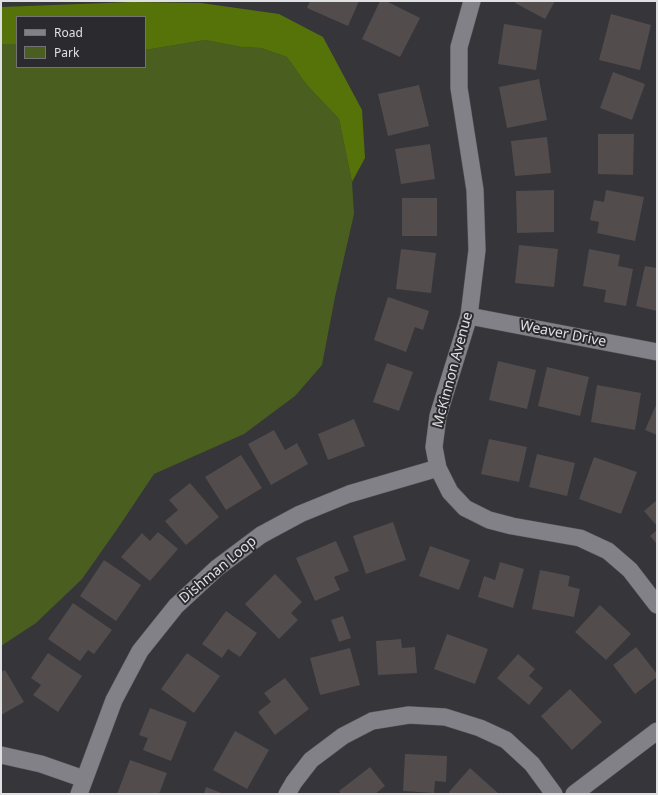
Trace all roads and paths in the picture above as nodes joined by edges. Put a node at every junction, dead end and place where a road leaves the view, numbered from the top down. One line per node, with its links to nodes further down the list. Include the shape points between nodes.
1 (467, 3): 2 (street, McKinnon Avenue, via 459,47 459,88 475,190 477,250)
2 (469, 316): 3 (street, Weaver Drive); 4 (street, McKinnon Avenue, via 438,416 434,447)
3 (657, 352)
4 (438, 468): 5 (street, McKinnon Avenue, via 450,492 465,508 489,520 580,538 608,551 630,570); 8 (street, Dishman Loop, via 349,494 300,514 261,535 217,568 176,606 140,651 114,700)
5 (657, 605)
6 (657, 731): 11 (street)
7 (1, 755): 8 (street, via 41,764)
8 (82, 786)
9 (288, 794): 10 (street, via 311,760 343,736 372,721 409,715 444,717 480,728 506,740 532,764)
10 (554, 794)
11 (574, 794)

